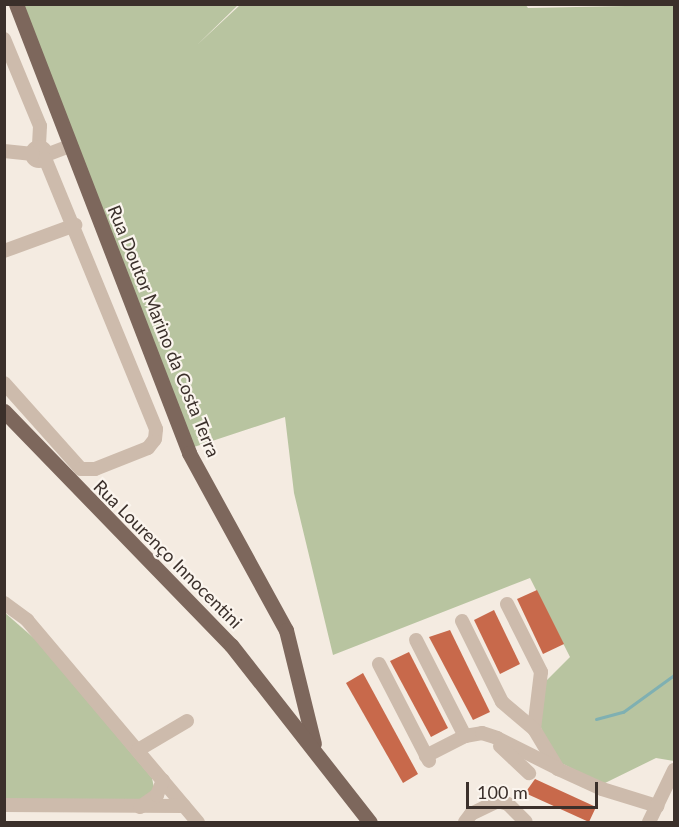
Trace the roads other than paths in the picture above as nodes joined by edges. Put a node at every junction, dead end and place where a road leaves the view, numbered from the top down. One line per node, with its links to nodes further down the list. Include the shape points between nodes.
1 (16, 4): 3 (main road, Rua Doutor Marino da Costa Terra)
2 (5, 43): 5 (street, via 40,126)
3 (70, 146): 5 (street); 15 (main road, Rua Doutor Marino da Costa Terra, via 189,453 286,630)
4 (4, 151): 5 (street)
5 (41, 154): 6 (street)
6 (75, 225): 7 (street); 8 (street, via 156,429 155,439 148,448 85,471 76,466)
7 (4, 251)
8 (4, 383)
9 (7, 419): 17 (main road, Rua Lourenço Innocentini, via 231,645)
10 (4, 603): 22 (street, via 27,620)
11 (507, 604): 18 (street, via 541,672)
12 (462, 621): 18 (street, via 502,702)
13 (416, 640): 20 (street)
14 (379, 664): 20 (street, via 427,759)
15 (300, 698): 17 (main road, Rua Doutor Marino da Costa Terra); 21 (main road, Rua Doutor Marino da Costa Terra)
16 (187, 721): 22 (street)
17 (298, 729): 21 (main road, Rua Lourenço Innocentini); 26 (main road, Rua Lourenço Innocentini)
18 (534, 729): 23 (street)
19 (482, 733): 20 (street); 23 (street); 25 (street)
20 (465, 736)
21 (314, 744): 26 (main road, Rua Lourenço Innocentini)
22 (138, 750): 27 (street)
23 (558, 769): 30 (street, via 602,789)
24 (675, 770): 30 (street)
25 (529, 773)
26 (333, 776): 33 (main road, Rua Lourenço Innocentini)
27 (163, 780): 29 (street); 31 (street, via 154,799)
28 (4, 805): 31 (street)
29 (184, 806): 31 (street); 32 (street)
30 (657, 806): 36 (street)
31 (140, 807)
32 (198, 822)
33 (370, 822)
34 (465, 822): 35 (street, via 471,814 498,801 508,804)
35 (526, 822)
36 (649, 822)

